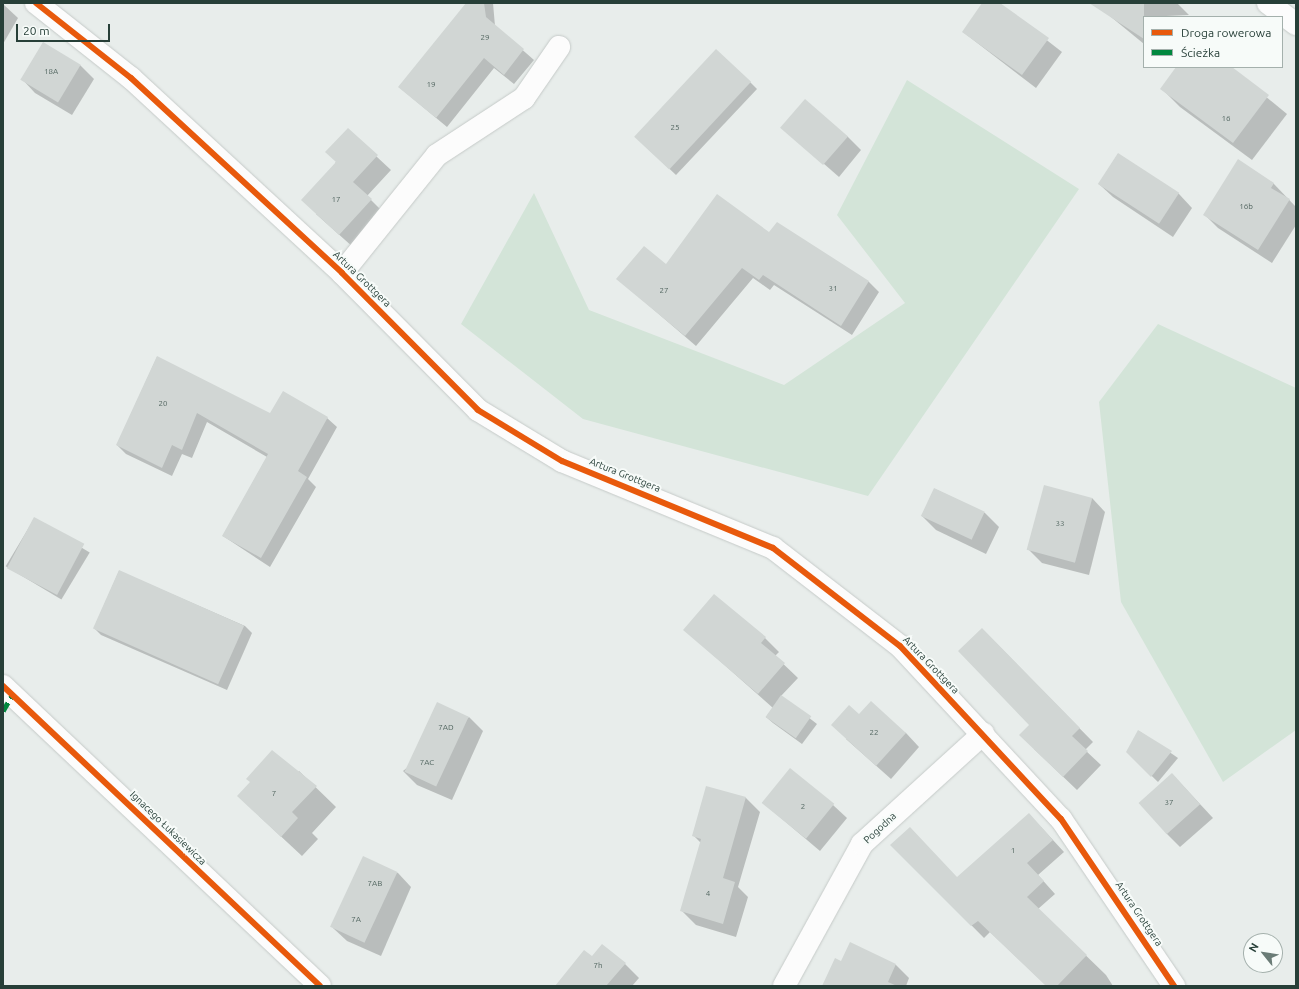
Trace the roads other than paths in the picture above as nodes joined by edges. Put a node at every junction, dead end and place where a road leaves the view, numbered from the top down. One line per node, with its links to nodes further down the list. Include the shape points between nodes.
1 (36, 3): 5 (street, Artura Grottgera, via 131,78)
2 (1268, 3): 3 (street)
3 (1296, 24)
4 (559, 47): 5 (street, Artura Grottgera, via 524,98 437,155)
5 (342, 273): 7 (street, Artura Grottgera, via 478,410 562,460 773,548 900,646)
6 (3, 686): 8 (street, Ignacego Łukasiewicza)
7 (983, 734): 9 (street, Pogodna, via 862,844); 10 (street, Artura Grottgera, via 1061,819)
8 (320, 986)
9 (784, 986)
10 (1174, 986)

